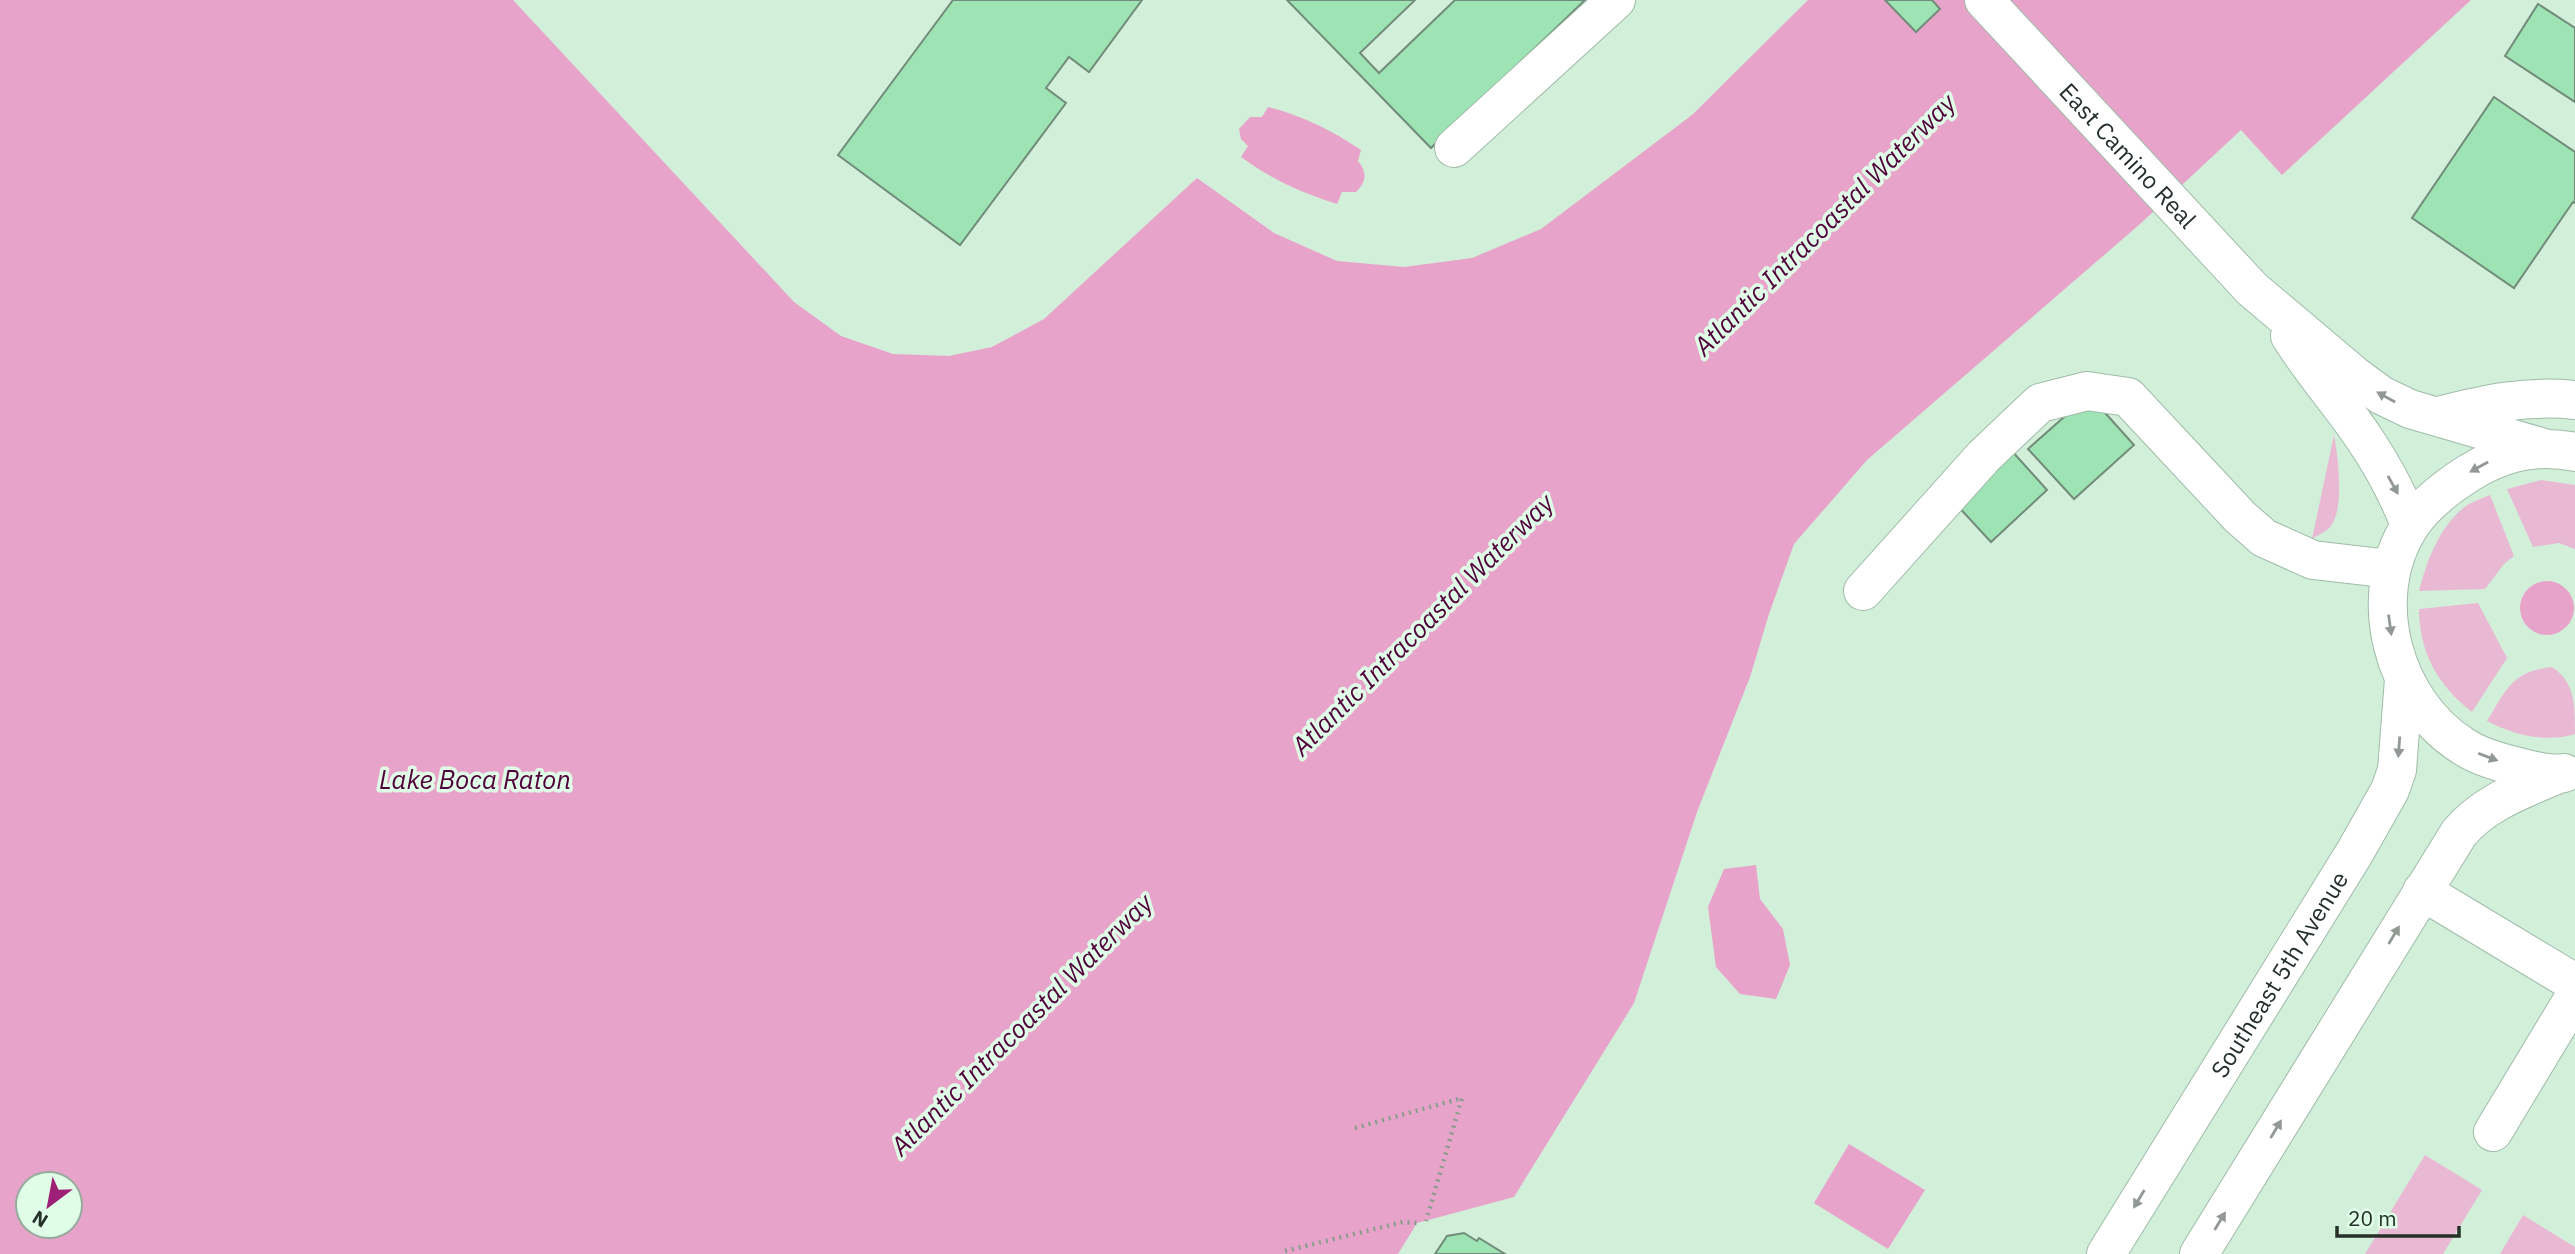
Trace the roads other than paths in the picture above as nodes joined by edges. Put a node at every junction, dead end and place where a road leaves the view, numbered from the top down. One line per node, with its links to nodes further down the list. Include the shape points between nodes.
1 (1616, 0): 3 (street)
2 (1984, 0): 4 (street, East Camino Real)
3 (1454, 148)
4 (2273, 307): 6 (street, East Camino Real, one-way to 4, via 2381,395); 8 (street, East Camino Real, one-way to 8, via 2311,370 2365,439 2396,489)
5 (2575, 400): 6 (street, via 2509,400)
6 (2438, 416): 7 (street, East Camino Real)
7 (2567, 450): 8 (street, one-way to 8, via 2512,453 2484,463 2433,499)
8 (2410, 525): 9 (street)
9 (2390, 569): 10 (street, via 2313,559 2264,538 2128,397 2087,391 2040,403 1983,456); 11 (street, one-way to 11, via 2389,624)
10 (1863, 591)
11 (2404, 679): 12 (street, one-way to 12, via 2421,708 2463,746 2490,759); 17 (street, Southeast 5th Avenue, one-way to 17, via 2397,769 2390,790)
12 (2567, 773): 13 (street, via 2494,802 2472,817)
13 (2422, 891): 14 (street); 18 (street, one-way to 13)
14 (2575, 983)
15 (2575, 996): 16 (street)
16 (2493, 1132)
17 (2106, 1254)
18 (2199, 1254)

